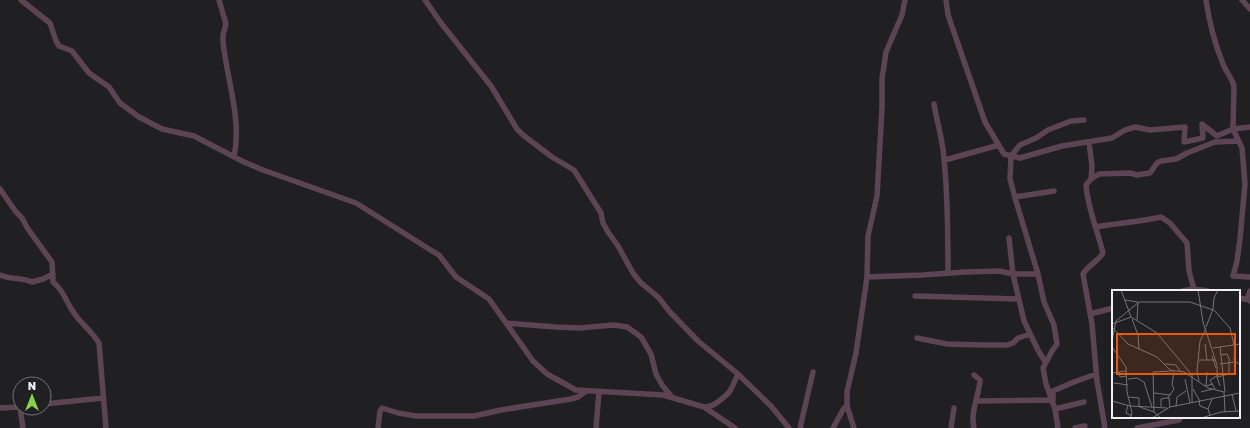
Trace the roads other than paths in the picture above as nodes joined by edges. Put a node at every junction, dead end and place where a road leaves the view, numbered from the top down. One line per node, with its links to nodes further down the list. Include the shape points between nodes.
1 (21, 0): 19 (street, via 50,23 59,46 72,51 89,73 109,87 125,107 157,126 194,136)
2 (219, 0): 19 (street, via 226,24 223,42 237,139)
3 (425, 0): 49 (street, via 491,86 517,129 552,157 574,170 601,213 608,232 640,282 659,298 698,341)
4 (905, 0): 33 (street, via 902,15 886,52 882,79 877,196 868,236)
5 (946, 0): 17 (street, via 948,15 973,90 985,122)
6 (1206, 0): 12 (street, via 1216,45 1234,86)
7 (1242, 0): 8 (street)
8 (1250, 9)
9 (934, 104): 20 (street)
10 (1084, 120): 18 (street, via 1071,121 1048,130 1020,145)
11 (1250, 127): 12 (street)
12 (1233, 130): 13 (street, via 1217,136 1202,124); 14 (street)
13 (1204, 138): 15 (street, via 1184,142 1185,127 1150,130 1135,127 1112,138); 16 (street)
14 (1239, 141): 16 (street); 32 (street, via 1244,158 1245,184 1237,261 1232,276)
15 (1089, 142): 18 (street, via 1062,146 1020,158); 21 (street, via 1092,166)
16 (1215, 142): 21 (street, via 1176,159 1157,163 1150,173 1099,174)
17 (999, 145): 18 (street, via 1004,154); 20 (street)
18 (1011, 156): 24 (street, via 1010,179)
19 (234, 157): 44 (street, via 356,203 439,255 456,277 489,299)
20 (945, 160): 27 (street, via 949,230)
21 (1090, 179): 25 (street, via 1086,185)
22 (0, 189): 28 (street, via 52,262)
23 (1054, 191): 24 (street)
24 (1015, 197): 30 (street)
25 (1094, 227): 34 (street, via 1161,217 1170,223 1187,243 1189,271); 43 (street, via 1103,253 1083,274)
26 (1009, 238): 29 (street)
27 (948, 273): 29 (street, via 999,271); 33 (street)
28 (53, 274): 31 (street, via 32,282); 55 (street, via 53,282 59,286 74,313 99,342)
29 (1013, 274): 30 (street); 40 (street)
30 (1038, 274): 47 (street, via 1044,302 1054,325 1057,344)
31 (0, 275)
32 (1250, 277)
33 (867, 278): 60 (street, via 856,353 847,392)
34 (1194, 289): 35 (street); 36 (street)
35 (1188, 290)
36 (1206, 290)
37 (1250, 291): 41 (street)
38 (915, 296): 40 (street)
39 (1240, 298): 41 (street)
40 (1018, 299): 45 (street)
41 (1250, 300)
42 (1112, 308): 43 (street)
43 (1090, 314): 50 (street)
44 (506, 323): 52 (street, via 533,361 547,374 572,389); 54 (street, via 579,328 614,325 627,327 641,337 651,354 656,374)
45 (1030, 334): 46 (street, via 1007,345 981,346 947,344); 47 (street, via 1044,360)
46 (917, 338)
47 (1047, 361): 57 (street, via 1043,368)
48 (813, 372): 75 (street)
49 (738, 374): 62 (street, via 727,396 713,406); 74 (street, via 771,406)
50 (1096, 374): 57 (street, via 1053,391); 82 (street)
51 (974, 375): 56 (street, via 980,380)
52 (586, 391): 53 (street); 71 (street, via 570,399 474,416 416,416 382,408)
53 (599, 392): 54 (street); 72 (street)
54 (672, 397): 62 (street)
55 (103, 398): 59 (street); 70 (street)
56 (977, 401): 57 (street); 79 (street, via 972,419)
57 (1052, 401): 65 (street)
58 (1084, 402): 65 (street)
59 (52, 403)
60 (847, 406): 76 (street); 77 (street)
61 (12, 407): 63 (street)
62 (704, 407): 73 (street)
63 (0, 408)
64 (954, 408): 78 (street)
65 (1055, 409): 80 (street)
66 (21, 416): 69 (street)
67 (1180, 418): 83 (street)
68 (1085, 426): 81 (street)
69 (23, 428)
70 (106, 428)
71 (378, 428)
72 (596, 428)
73 (736, 428)
74 (789, 428)
75 (800, 428)
76 (834, 428)
77 (854, 428)
78 (951, 428)
79 (974, 428)
80 (1058, 428)
81 (1075, 428)
82 (1105, 428)
83 (1136, 428)

